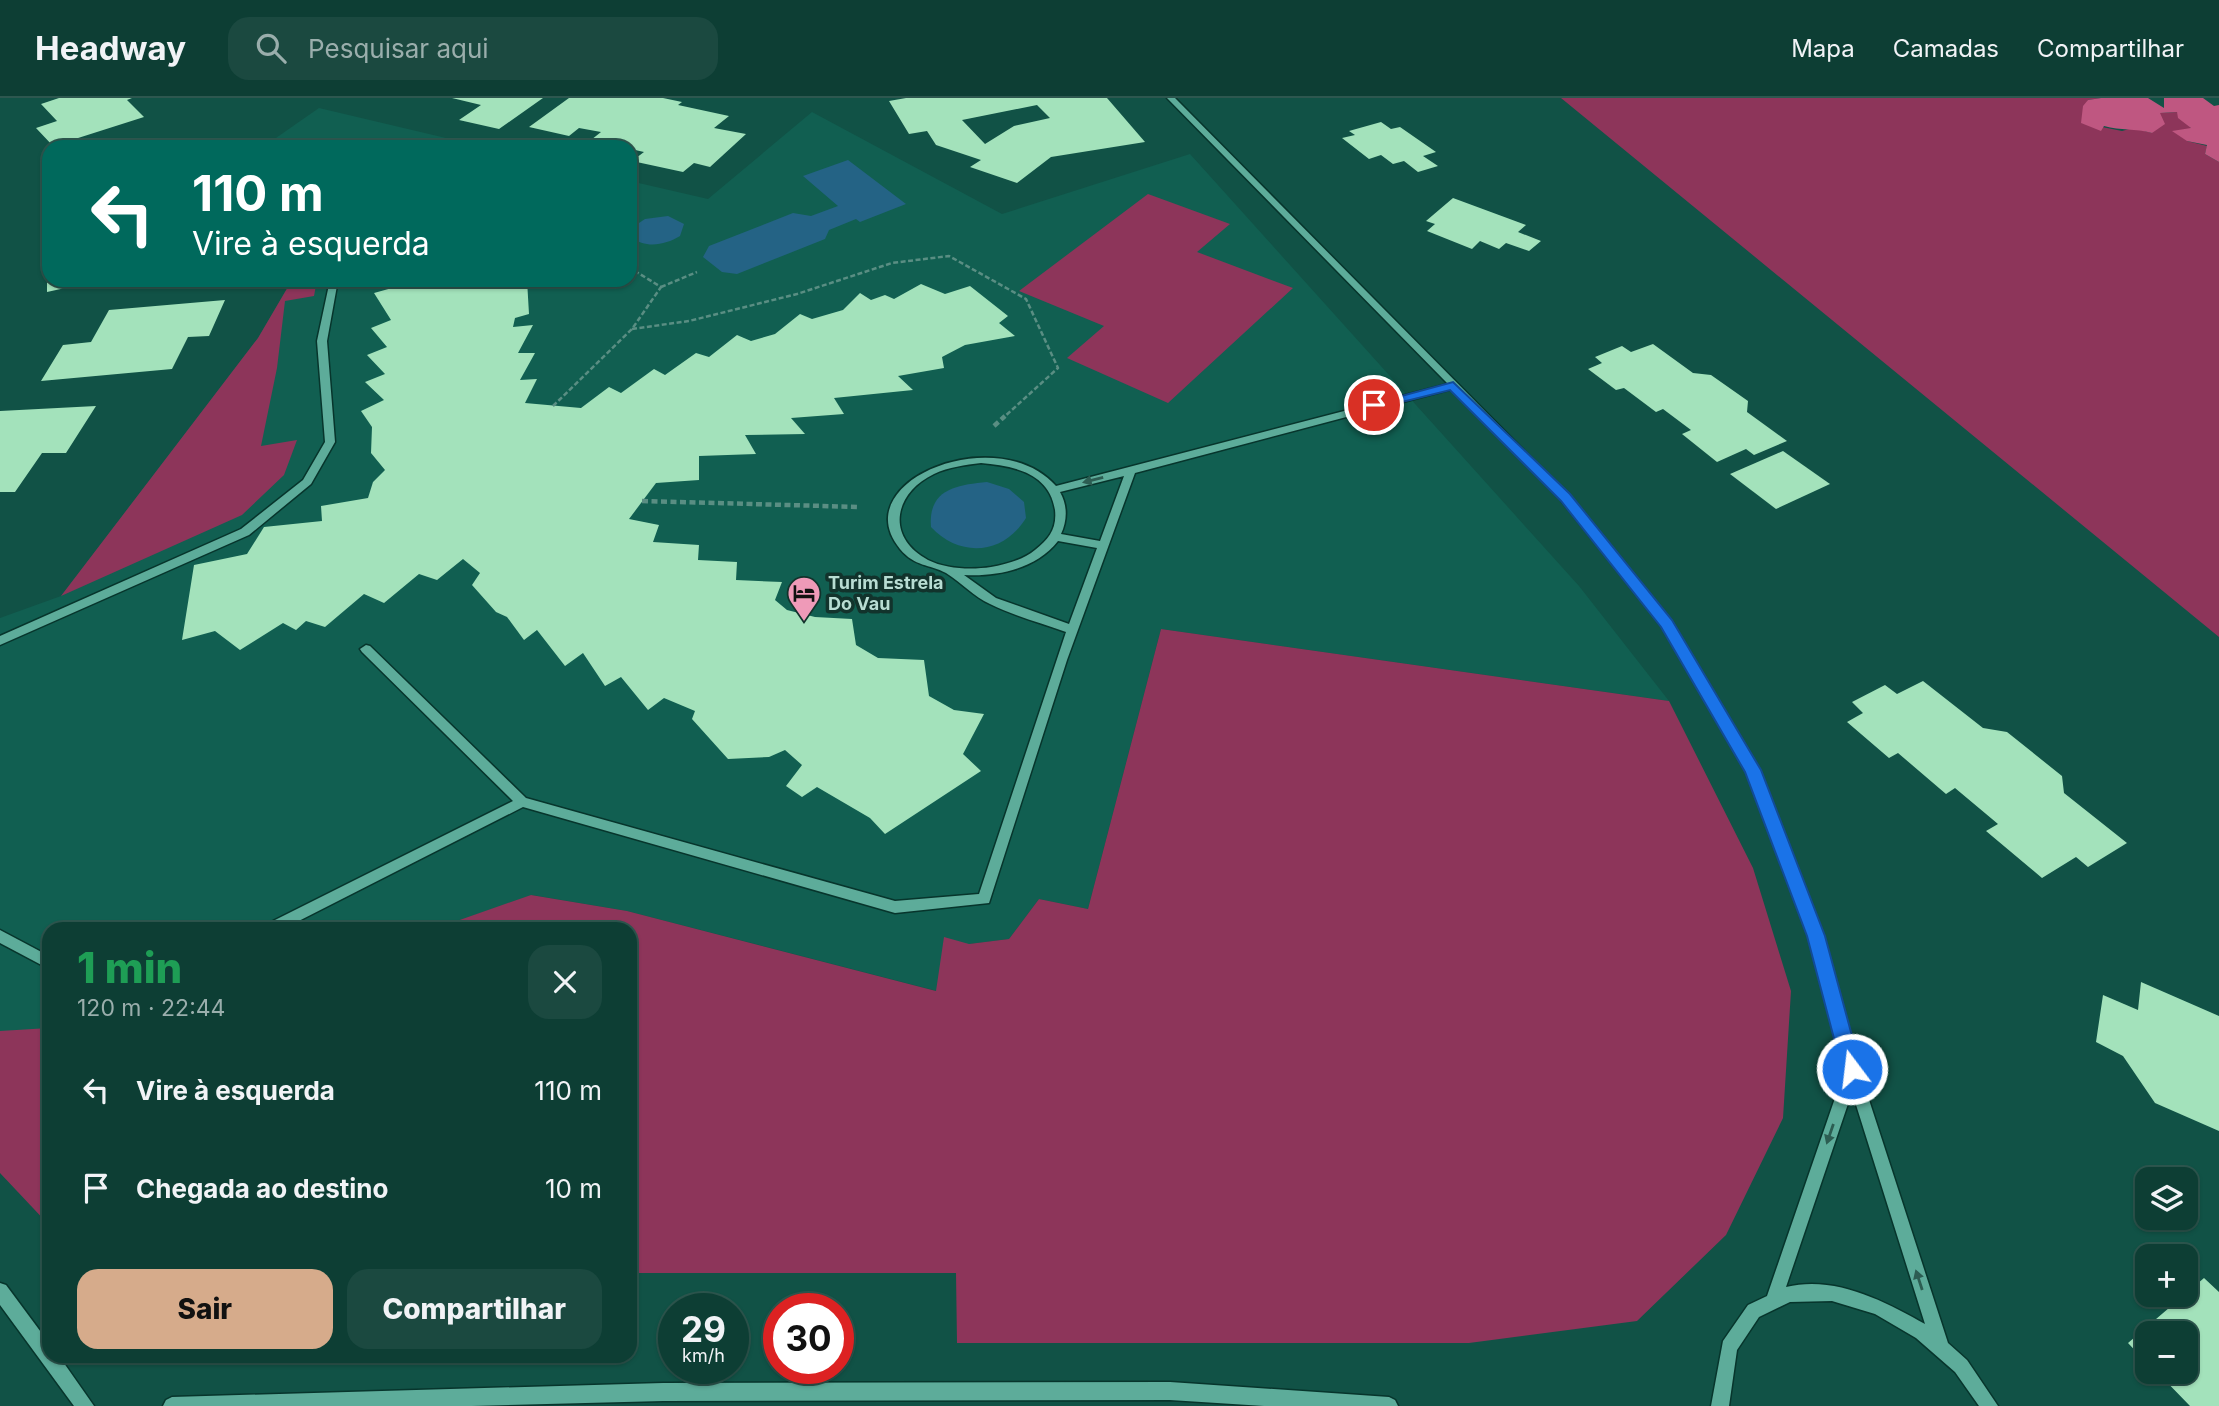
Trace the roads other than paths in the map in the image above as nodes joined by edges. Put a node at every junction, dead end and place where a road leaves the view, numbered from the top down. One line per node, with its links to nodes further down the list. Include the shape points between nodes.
1 (1171, 98): 3 (street)
2 (333, 287): 10 (street, via 322,341 330,442 307,482 245,532)
3 (1453, 386): 4 (street); 16 (street, via 1565,498 1667,624 1753,770 1816,936)
4 (1131, 471): 5 (street, one-way to 5); 7 (street)
5 (1054, 490): 6 (street, via 1061,505 1061,521); 8 (street, via 1024,467 1003,461 969,461 936,468 904,492 896,508 896,532 911,554)
6 (1054, 537): 7 (street); 8 (street, via 1041,551 1011,567 975,574)
7 (1103, 545): 9 (street)
8 (950, 572): 9 (street, via 992,601)
9 (1072, 630): 12 (street, via 984,899 895,907)
10 (0, 641)
11 (366, 649): 12 (street)
12 (522, 802): 13 (street)
13 (284, 922)
14 (0, 936): 15 (street)
15 (42, 959)
16 (1852, 1069): 18 (street, one-way to 18); 19 (street, one-way to 16)
17 (0, 1291): 20 (street)
18 (1774, 1299): 19 (street, via 1827,1291 1855,1296 1913,1323); 25 (street, via 1754,1311 1731,1341 1720,1380)
19 (1940, 1345): 26 (street)
20 (42, 1348)
21 (53, 1363): 22 (street)
22 (85, 1406)
23 (172, 1406): 24 (street, via 663,1392 1170,1391)
24 (1389, 1406)
25 (1720, 1406)
26 (1989, 1406)

